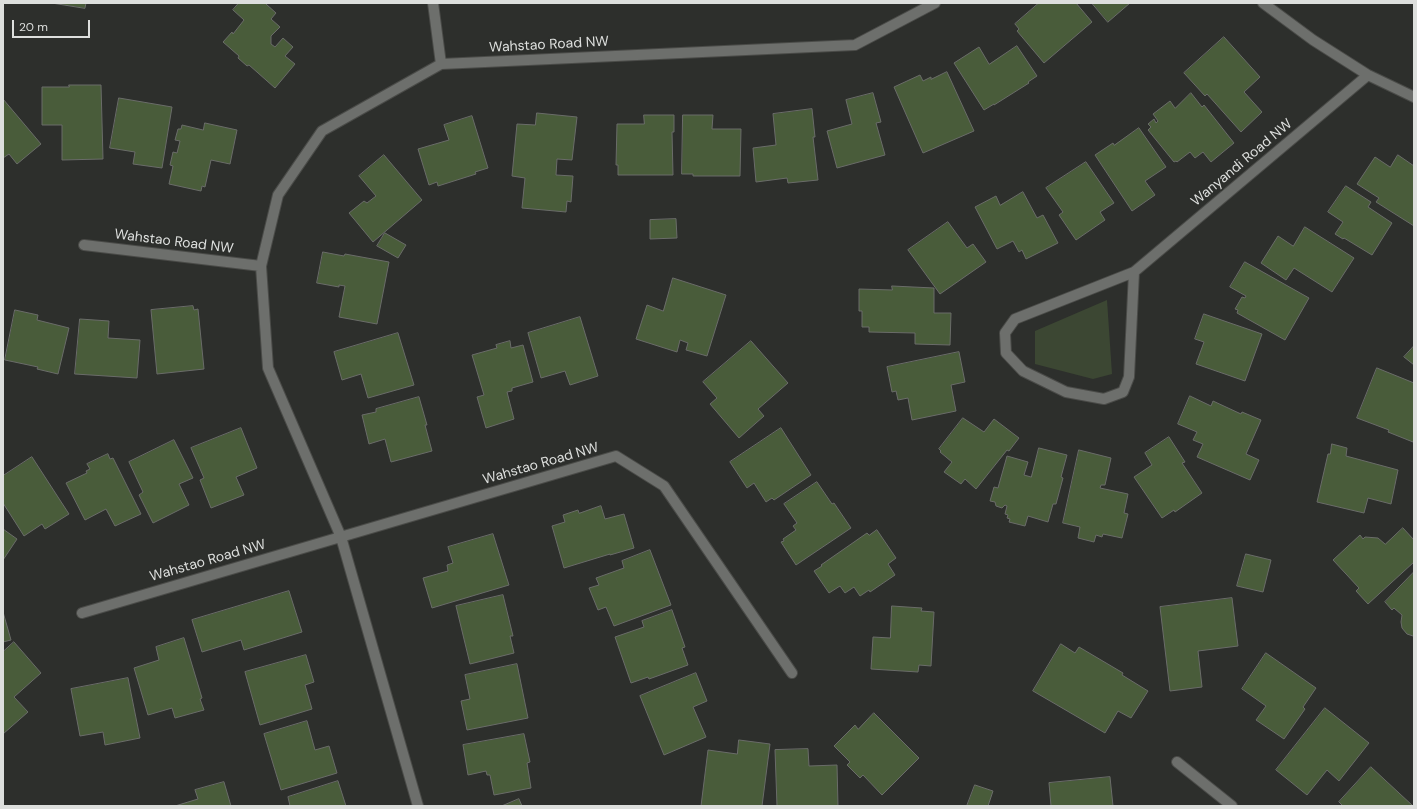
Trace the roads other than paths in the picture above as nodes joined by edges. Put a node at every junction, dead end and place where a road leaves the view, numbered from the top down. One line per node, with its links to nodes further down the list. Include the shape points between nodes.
1 (433, 3): 4 (street)
2 (935, 3): 4 (street, Wahstao Road NW, via 855,45)
3 (1263, 3): 5 (street, via 1313,40)
4 (441, 64): 8 (street, Wahstao Road NW, via 322,131 278,195)
5 (1368, 75): 6 (street); 9 (street, Wanyandi Road NW)
6 (1414, 97)
7 (84, 245): 8 (street, Wahstao Road NW)
8 (261, 266): 10 (street, Wahstao Road NW, via 268,368)
9 (1134, 272): 9 (street, Wanyandi Road NW, via 1129,377 1123,392 1104,399 1066,392 1023,371 1006,353 1006,333 1015,319)
10 (341, 537): 11 (street, Wahstao Road NW); 12 (street, Wahstao Road NW, via 616,456 664,486); 14 (street, Wahstao Road NW)
11 (82, 613)
12 (792, 673)
13 (1177, 762): 15 (street)
14 (418, 806)
15 (1232, 806)

